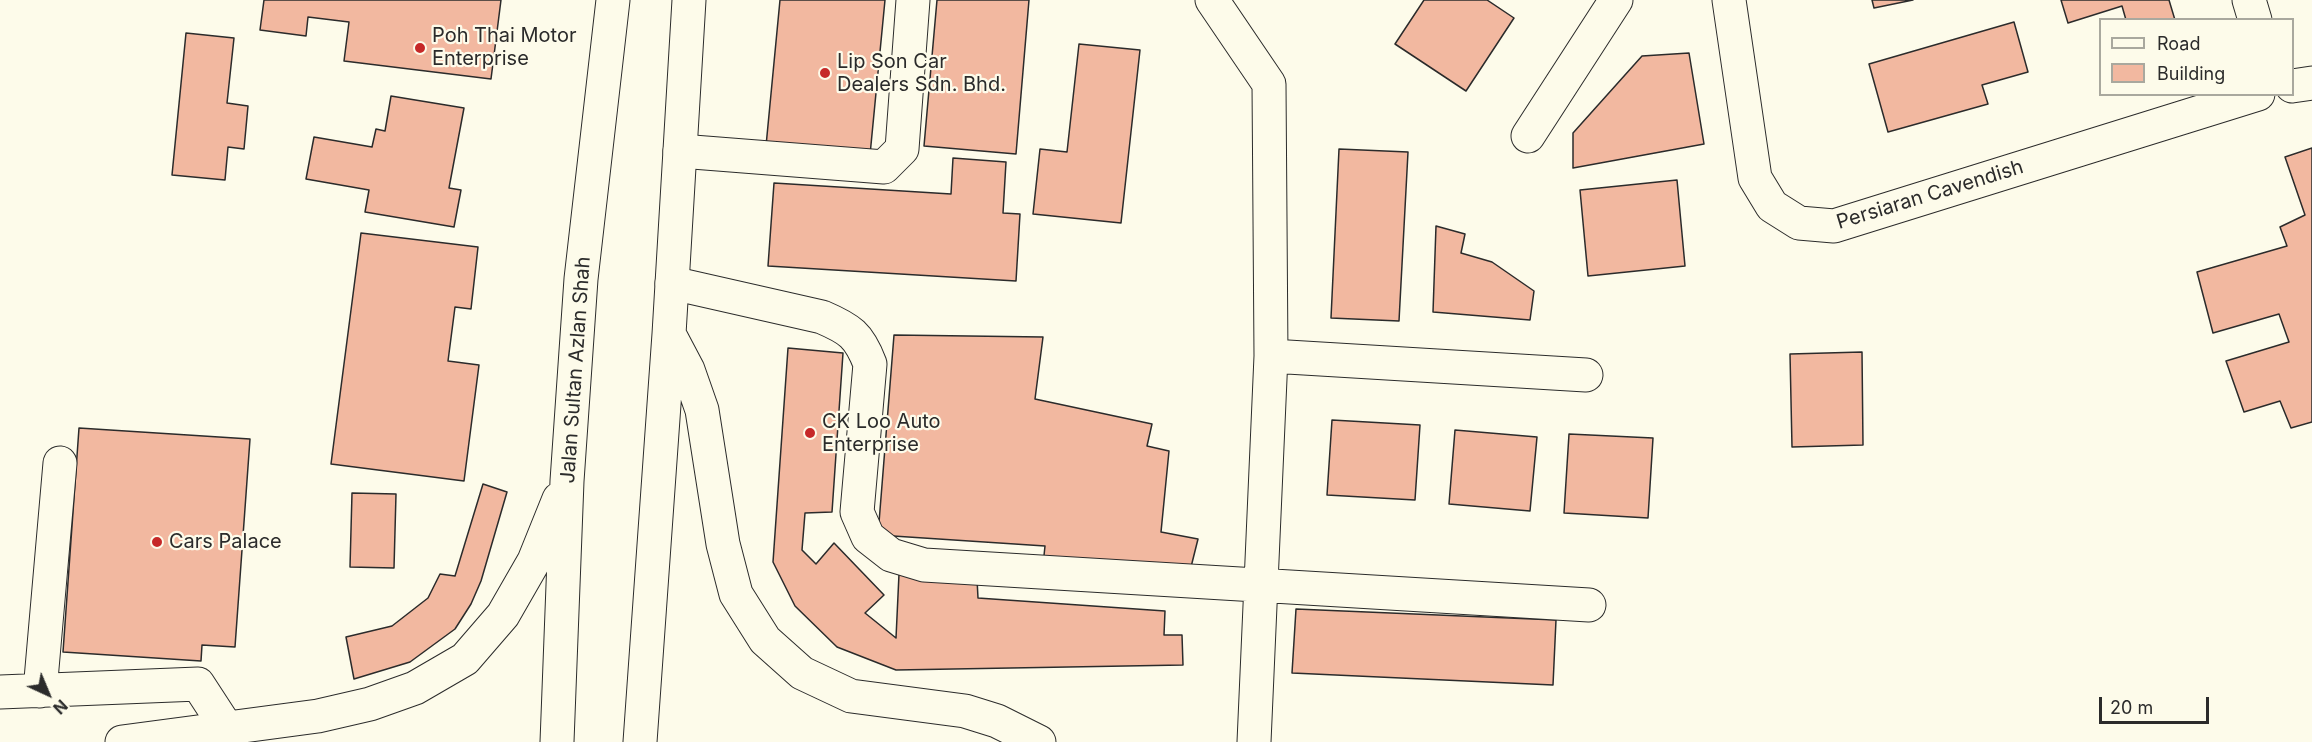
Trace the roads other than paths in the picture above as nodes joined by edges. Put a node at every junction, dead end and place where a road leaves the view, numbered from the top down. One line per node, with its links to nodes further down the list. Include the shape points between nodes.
1 (613, 0): 19 (main road, Jalan Sultan Azlan Shah, via 581,279)
2 (689, 0): 13 (main road)
3 (914, 0): 13 (main road, via 902,149 884,167)
4 (1212, 0): 16 (main road, via 1269,84)
5 (1616, 0): 12 (main road)
6 (1729, 0): 11 (main road, Persiaran Cavendish, via 1755,178 1772,206 1799,223 1834,226)
7 (2249, 0): 8 (main road)
8 (2254, 18)
9 (2312, 83): 10 (main road)
10 (2294, 86)
11 (2252, 96)
12 (1528, 136)
13 (680, 151): 14 (main road)
14 (672, 283): 15 (main road); 20 (main road, via 822,317 845,327 862,345 870,364 857,512 868,537 891,555 924,565)
15 (669, 334): 27 (main road); 28 (main road, via 688,370 702,410 723,544 736,594 765,640 802,673 851,696 965,711 997,721)
16 (1271, 356): 17 (main road); 20 (main road)
17 (1586, 375)
18 (60, 464): 22 (main road)
19 (567, 481): 24 (main road, via 534,561 503,615 465,659 415,688 370,704 318,716); 26 (main road, Jalan Sultan Azlan Shah)
20 (1261, 586): 21 (main road); 30 (main road)
21 (1589, 605)
22 (40, 691): 23 (main road); 24 (main road, via 198,684)
23 (0, 692)
24 (226, 727): 25 (main road)
25 (122, 742)
26 (557, 742)
27 (640, 742)
28 (1037, 742): 29 (main road)
29 (1058, 742)
30 (1254, 742)

